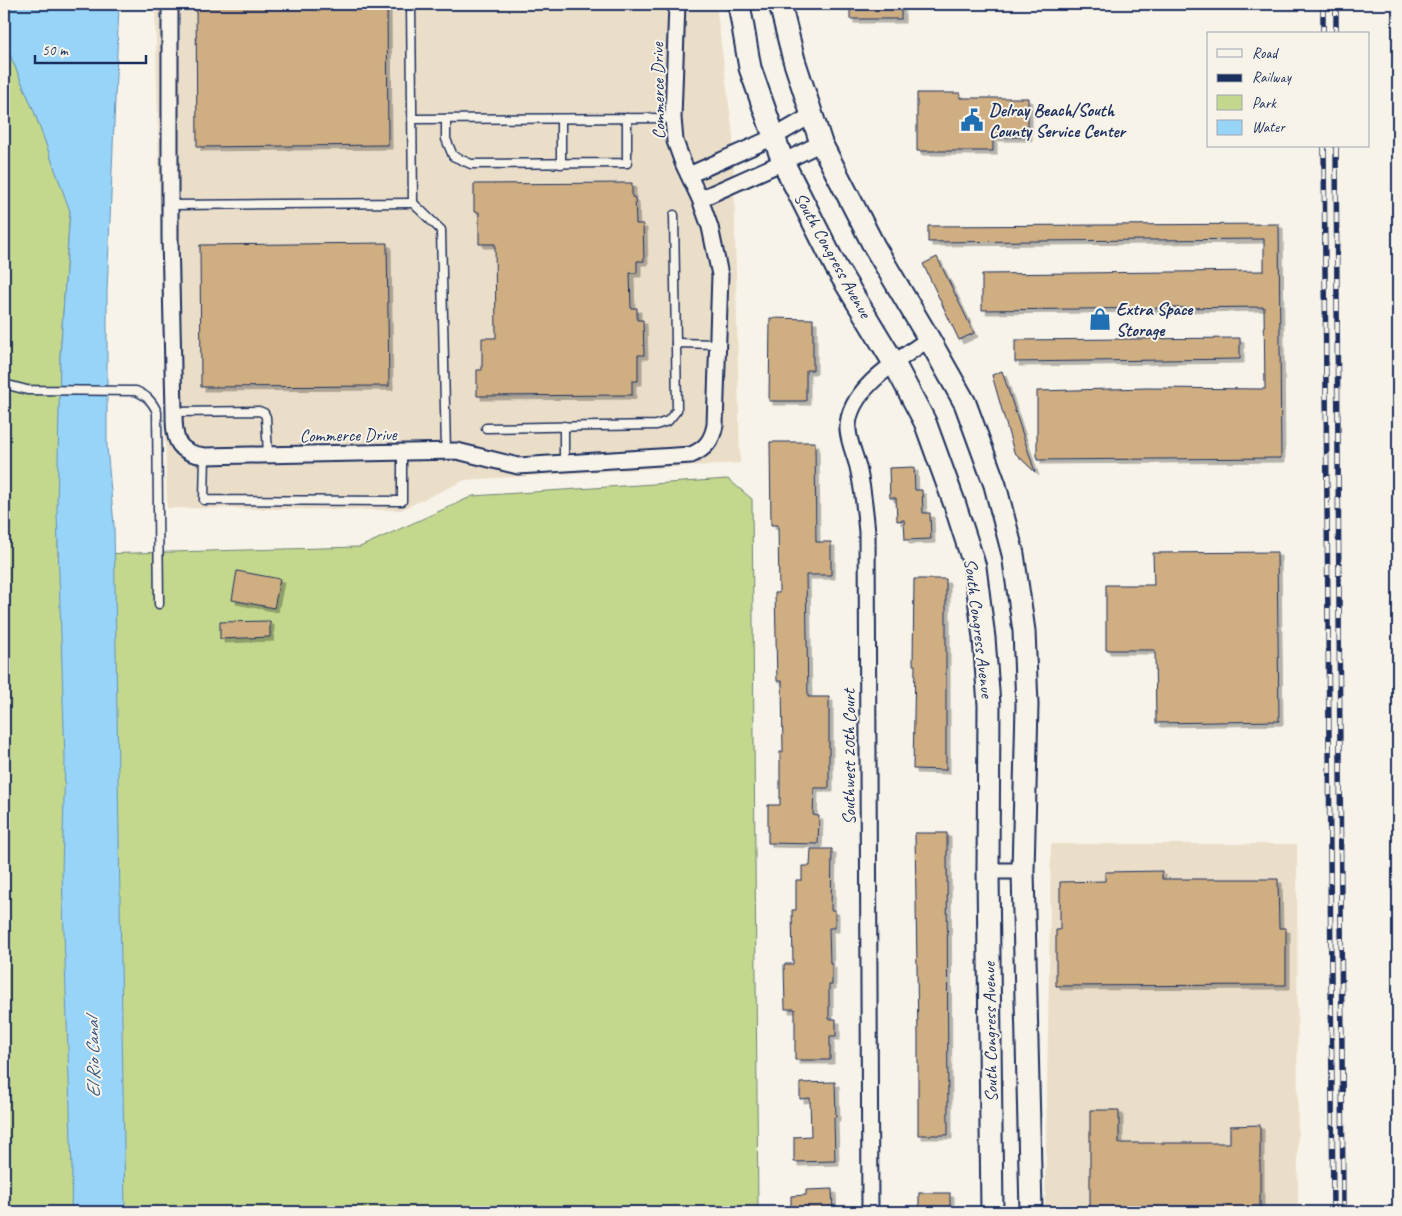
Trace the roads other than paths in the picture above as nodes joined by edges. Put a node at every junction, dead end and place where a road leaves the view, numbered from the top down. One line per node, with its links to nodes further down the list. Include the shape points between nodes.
1 (170, 4): 19 (street, Commerce Drive)
2 (411, 4): 9 (lane)
3 (676, 4): 8 (street, Commerce Drive)
4 (738, 4): 12 (main road, South Congress Avenue, via 750,68)
5 (780, 4): 6 (main road, South Congress Avenue)
6 (812, 115): 12 (street); 13 (main road, South Congress Avenue)
7 (627, 118): 8 (lane); 11 (lane); 15 (lane, via 627,163)
8 (673, 118): 16 (street, Commerce Drive, via 677,147)
9 (412, 119): 10 (lane); 18 (lane)
10 (446, 119): 11 (lane); 15 (lane, via 446,140 453,156 472,164)
11 (561, 119): 15 (lane)
12 (774, 136): 14 (main road, South Congress Avenue); 16 (street)
13 (821, 143): 14 (street); 21 (main road, South Congress Avenue, via 874,246)
14 (783, 162): 17 (street); 24 (main road, South Congress Avenue, via 836,268)
15 (561, 164)
16 (688, 175): 17 (street, Commerce Drive)
17 (700, 199): 23 (street, Commerce Drive, via 710,227 720,275)
18 (413, 203): 19 (lane); 29 (lane, via 440,230)
19 (170, 205): 26 (street, Commerce Drive)
20 (674, 215): 22 (lane)
21 (929, 340): 24 (street, Southwest 20th Court); 36 (main road, South Congress Avenue, via 965,403 995,485 1013,554 1024,631 1027,705)
22 (676, 343): 23 (lane); 27 (lane, via 677,410 668,421)
23 (717, 344): 33 (street, Commerce Drive, via 715,425 708,444 700,451 691,455)
24 (894, 363): 35 (main road, South Congress Avenue, via 925,422 974,567 989,705); 37 (street, Southwest 20th Court, via 857,398 848,431 864,500 867,532)
25 (4, 384): 34 (lane, via 27,390 136,391 153,403 157,412)
26 (174, 412): 31 (lane, via 264,413); 32 (street, Commerce Drive, via 174,434 178,443 194,455)
27 (564, 426): 28 (lane); 33 (lane)
28 (486, 428)
29 (446, 451): 30 (street, Commerce Drive); 33 (street, Commerce Drive, via 468,452 518,466)
30 (402, 452): 31 (street, Commerce Drive); 32 (lane, via 402,502 204,500)
31 (268, 455): 32 (street, Commerce Drive)
32 (205, 456)
33 (564, 463)
34 (159, 604)
35 (988, 871): 36 (street); 38 (main road, South Congress Avenue)
36 (1023, 871): 39 (main road, South Congress Avenue)
37 (870, 1212)
38 (992, 1212)
39 (1031, 1212)

